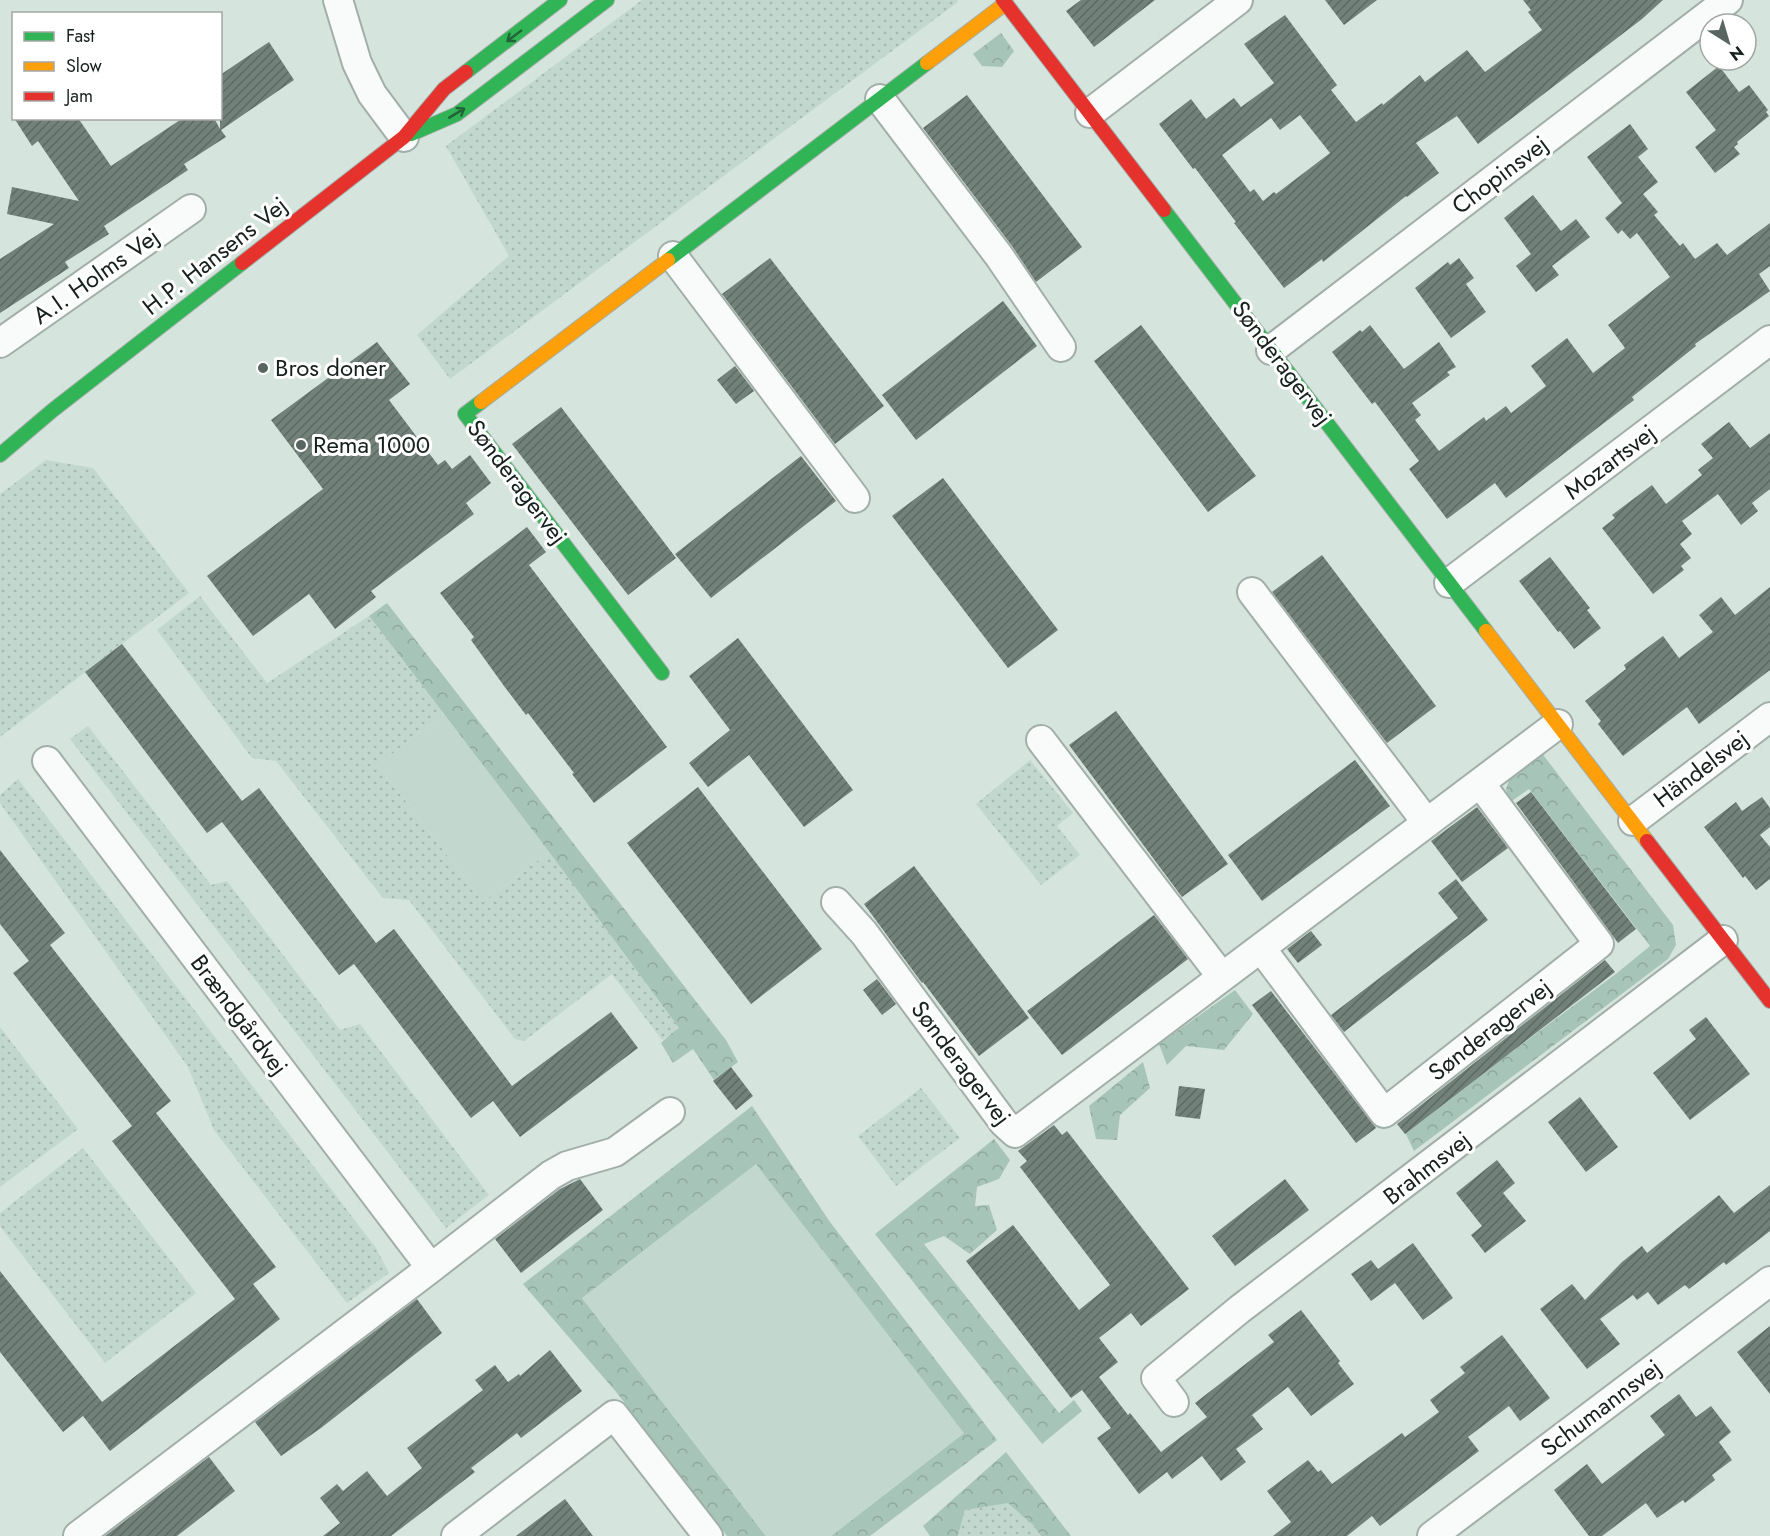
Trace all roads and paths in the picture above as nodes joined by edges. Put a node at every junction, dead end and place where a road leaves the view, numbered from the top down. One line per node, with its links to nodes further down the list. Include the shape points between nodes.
1 (338, 0): 9 (street, via 357,63 372,94)
2 (560, 0): 9 (street, H.P. Hansens Vej, one-way to 9, via 444,89)
3 (607, 0): 9 (street, H.P. Hansens Vej, one-way to 3, via 457,114)
4 (1239, 0): 8 (street)
5 (1728, 0): 15 (street, Chopinsvej)
6 (1005, 1): 7 (street, Sønderagervej); 8 (street, Sønderagervej)
7 (880, 99): 11 (street, Sønderagervej); 14 (street, via 999,256)
8 (1090, 113): 15 (street, Sønderagervej)
9 (404, 137): 16 (street, H.P. Hansens Vej)
10 (191, 209): 13 (street, A.I. Holms Vej)
11 (673, 256): 19 (street); 22 (street, Sønderagervej, via 465,414)
12 (1770, 340): 20 (street, Mozartsvej)
13 (0, 343)
14 (1061, 346)
15 (1271, 350): 20 (street, Sønderagervej)
16 (53, 410): 17 (street, H.P. Hansens Vej); 18 (street, H.P. Hansens Vej)
17 (0, 443)
18 (0, 455)
19 (855, 498)
20 (1449, 583): 24 (street, Sønderagervej)
21 (1252, 592): 29 (street)
22 (662, 673)
23 (1770, 717): 28 (street, Händelsvej)
24 (1558, 724): 27 (street, Sønderagervej); 28 (street, Sønderagervej)
25 (1041, 740): 33 (street)
26 (46, 761): 36 (street, Brændgårdvej)
27 (1480, 783): 29 (street, Sønderagervej); 32 (street, Sønderagervej, via 1599,944 1384,1113)
28 (1633, 821): 31 (street, Sønderagervej)
29 (1427, 823): 32 (street, Sønderagervej)
30 (836, 902): 33 (street, Sønderagervej, via 864,933 1015,1133)
31 (1723, 940): 34 (street, Sønderagervej); 38 (street, Brahmsvej, via 1156,1377)
32 (1261, 948): 33 (street, Sønderagervej)
33 (1222, 977)
34 (1770, 1001)
35 (670, 1112): 36 (street, via 615,1152 550,1175)
36 (431, 1268): 39 (street)
37 (1770, 1281): 42 (street, Schumannsvej)
38 (1174, 1402)
39 (78, 1536)
40 (456, 1536): 41 (street, via 614,1415)
41 (708, 1536)
42 (1432, 1536)

